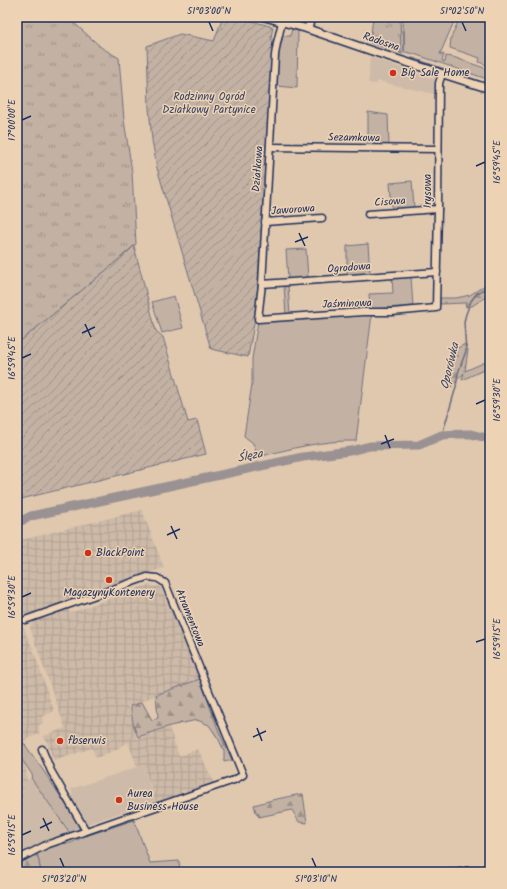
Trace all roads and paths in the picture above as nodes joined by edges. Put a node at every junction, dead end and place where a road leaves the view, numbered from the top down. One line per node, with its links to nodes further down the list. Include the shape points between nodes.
1 (265, 17): 3 (street, Radosna)
2 (311, 17): 4 (street)
3 (282, 22): 4 (street, Radosna); 7 (street, Działkowa, via 275,55)
4 (308, 29): 5 (street, Radosna)
5 (442, 74): 6 (street, Radosna); 8 (street, Irysowa, via 439,83)
6 (490, 89)
7 (270, 147): 8 (street, Sezamkowa); 12 (street, Działkowa)
8 (438, 149): 9 (street, Irysowa)
9 (438, 209): 10 (street, Cisowa); 13 (street, Irysowa)
10 (368, 214)
11 (322, 218): 12 (street, Jaworowa)
12 (265, 222): 14 (street, Działkowa)
13 (437, 272): 14 (street, Ogrodowa); 15 (street, Irysowa)
14 (262, 284): 16 (street, Działkowa)
15 (436, 308): 16 (street, Jaśminowa)
16 (258, 319)
17 (25, 620): 19 (street, Atramentowa, via 147,577 157,578 165,583 243,775)
18 (42, 749): 19 (street, via 51,771)
19 (86, 831): 20 (street, via 46,845)
20 (17, 860)

